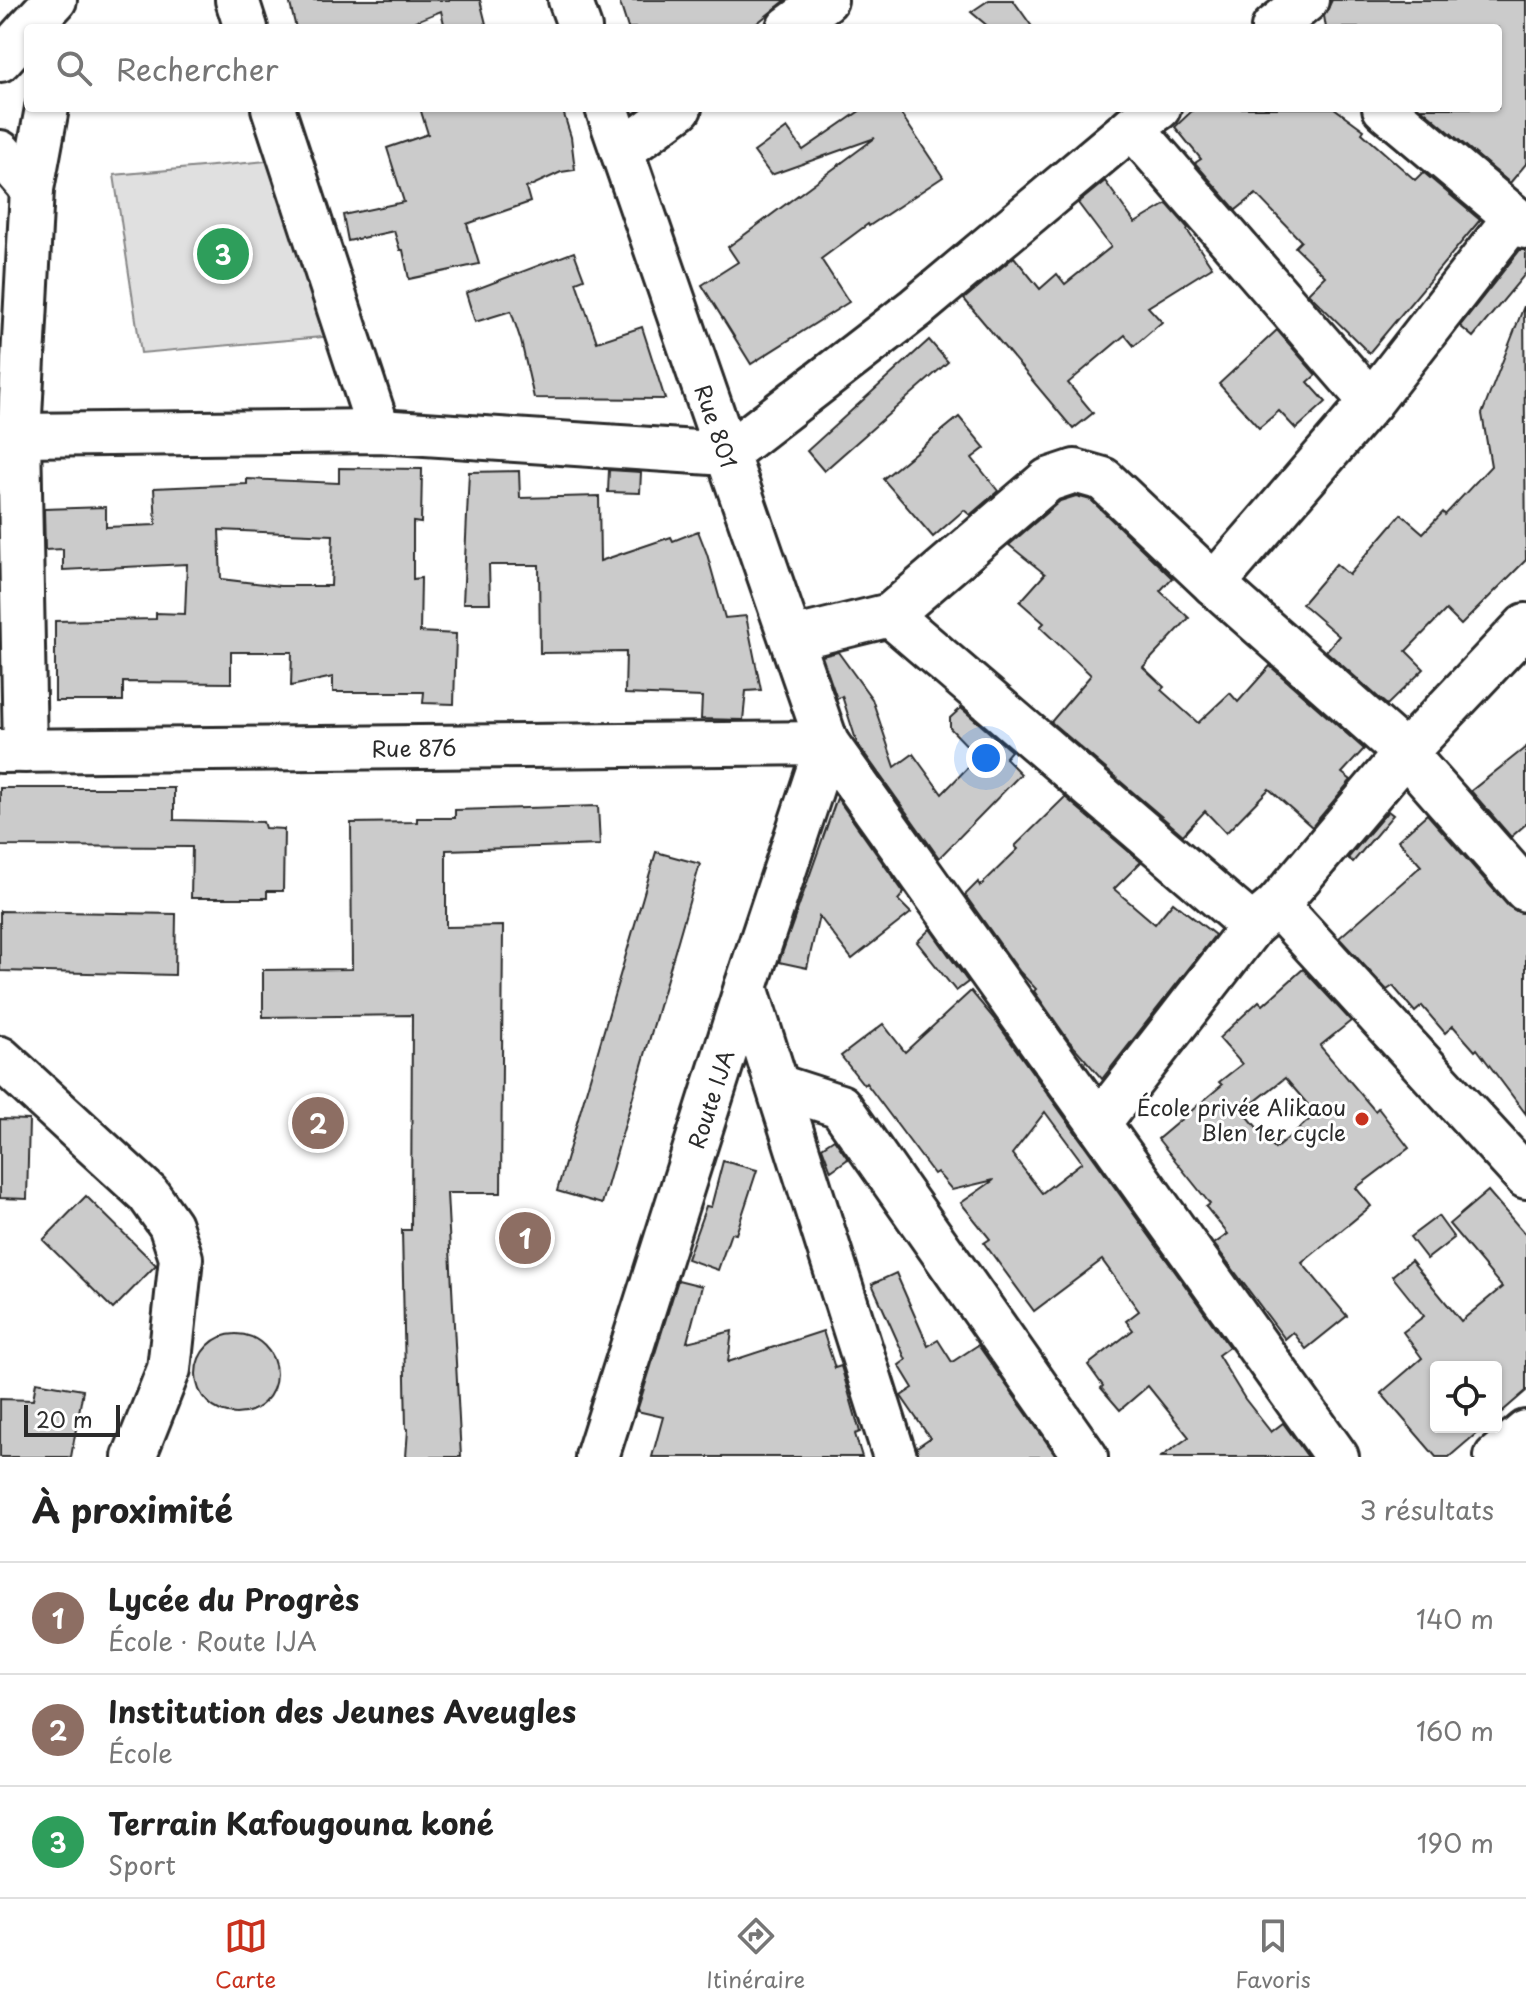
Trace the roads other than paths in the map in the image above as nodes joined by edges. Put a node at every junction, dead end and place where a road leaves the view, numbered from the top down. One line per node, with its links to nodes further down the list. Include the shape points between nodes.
1 (55, 0): 6 (street)
2 (67, 0): 7 (street)
3 (237, 0): 8 (street)
4 (570, 0): 9 (street)
5 (826, 0): 10 (street)
6 (33, 24)
7 (63, 24)
8 (245, 24)
9 (579, 24)
10 (793, 24)
11 (24, 34): 12 (street)
12 (0, 60)
13 (46, 112): 21 (street)
14 (274, 112): 24 (street)
15 (608, 112): 19 (street, Rue 801)
16 (675, 112): 19 (street)
17 (1389, 112): 22 (street)
18 (1146, 118): 23 (street); 26 (street, via 916,308)
19 (622, 151): 26 (street, Rue 801)
20 (0, 152): 21 (street)
21 (32, 189): 25 (street)
22 (1520, 222): 23 (street)
23 (1371, 402): 27 (street)
24 (379, 431): 25 (street); 26 (street)
25 (19, 435): 32 (street)
26 (727, 454): 30 (street, Rue 801)
27 (1214, 584): 28 (street, via 1103,479 1075,471 1048,480); 33 (street)
28 (890, 615): 30 (street); 35 (street)
29 (1526, 625): 33 (street)
30 (792, 639): 31 (street, Rue 801)
31 (827, 743): 32 (street, Rue 876); 36 (street, Route IJA); 39 (street, Rue 801)
32 (13, 751)
33 (1405, 753): 34 (street); 35 (street)
34 (1526, 890)
35 (1264, 916): 39 (street); 40 (street)
36 (746, 987): 38 (street); 43 (street, Route IJA)
37 (0, 1058): 42 (street, via 148,1194 170,1225 181,1258 169,1369)
38 (778, 1086): 44 (street); 45 (street, via 840,1106)
39 (1099, 1123): 46 (street, Rue 801)
40 (1526, 1177)
41 (1526, 1432): 47 (street)
42 (134, 1457)
43 (597, 1457)
44 (895, 1457)
45 (1086, 1457)
46 (1337, 1457)
47 (1496, 1457)

